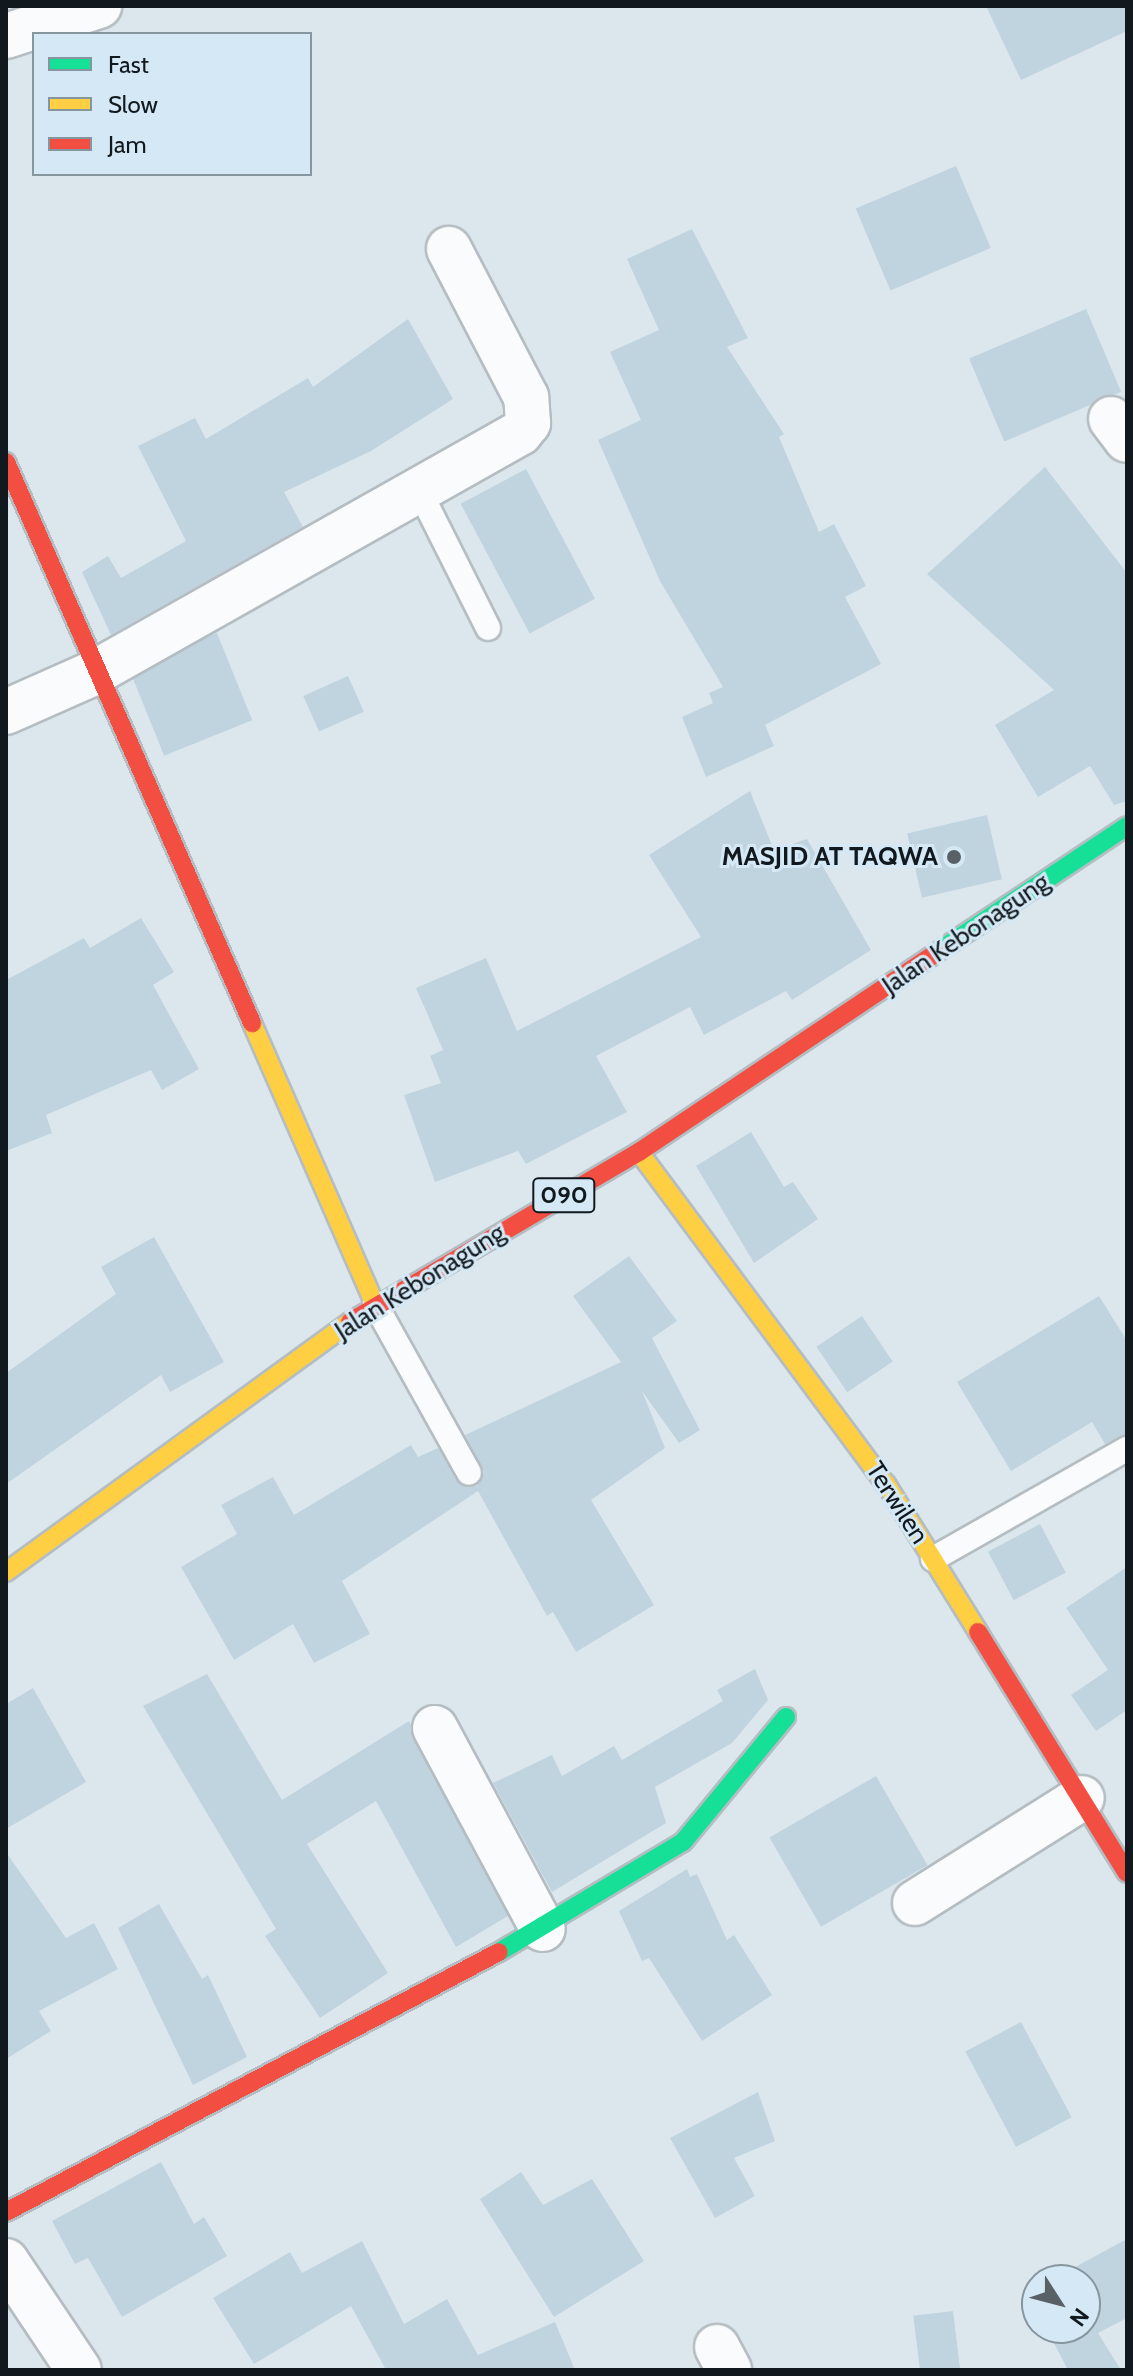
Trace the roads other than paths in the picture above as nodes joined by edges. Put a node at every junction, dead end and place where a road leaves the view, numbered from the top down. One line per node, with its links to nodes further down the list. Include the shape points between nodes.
1 (99, 6): 2 (street)
2 (6, 36)
3 (449, 249): 5 (street, via 526,397 528,423 510,441)
4 (6, 462): 7 (street)
5 (420, 492): 6 (lane); 7 (street)
6 (488, 628)
7 (94, 673): 8 (street); 11 (street)
8 (6, 712)
9 (1127, 826): 10 (street, Jalan Kebonagung / 090)
10 (639, 1152): 11 (street, Jalan Kebonagung / 090); 14 (street, Terwilen, via 886,1484)
11 (375, 1304): 13 (lane); 15 (street, Jalan Kebonagung / 090)
12 (1127, 1449): 14 (lane)
13 (469, 1473)
14 (933, 1559): 18 (street, Terwilen)
15 (6, 1572)
16 (786, 1717): 21 (street, via 683,1842)
17 (435, 1728): 21 (street)
18 (1082, 1798): 19 (street, Terwilen); 20 (street)
19 (1127, 1873)
20 (915, 1903)
21 (543, 1929): 22 (street)
22 (6, 2212)
23 (6, 2261): 24 (street)
24 (79, 2370)

